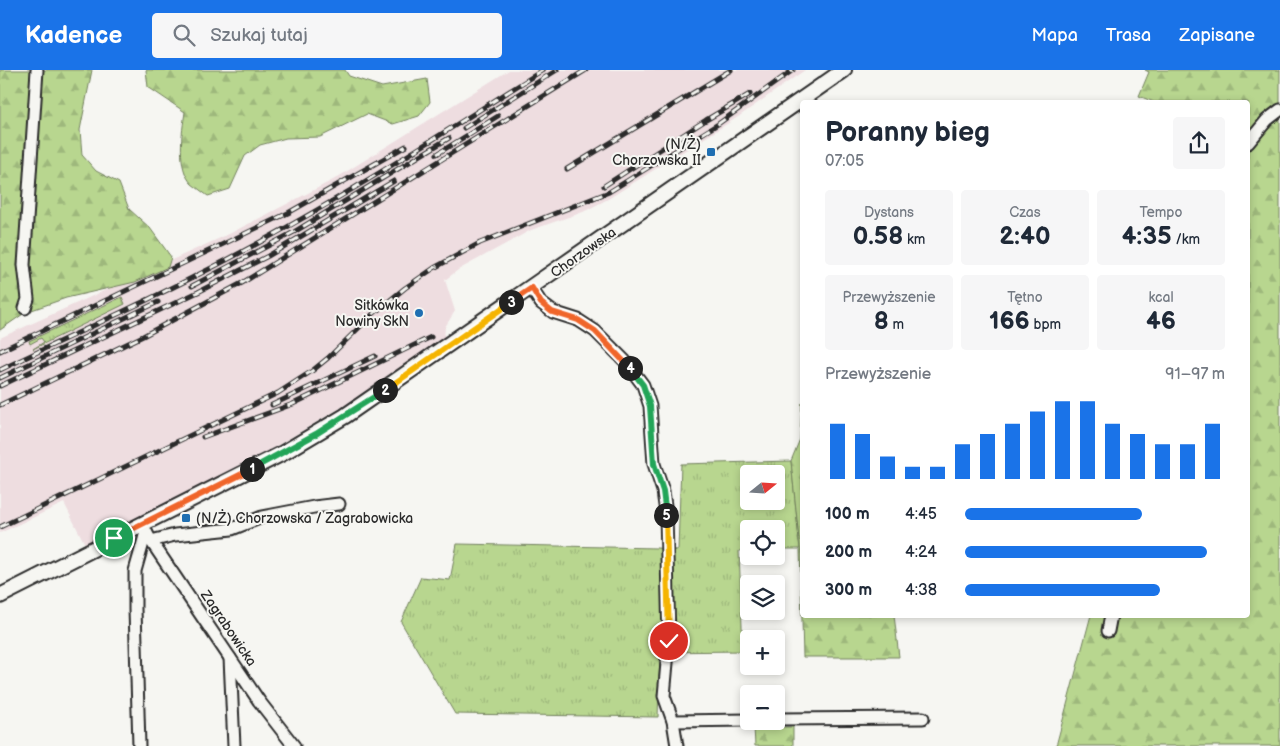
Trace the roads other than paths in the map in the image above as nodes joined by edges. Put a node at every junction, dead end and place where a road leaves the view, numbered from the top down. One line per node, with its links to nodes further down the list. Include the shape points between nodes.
1 (37, 70): 8 (street, via 24,265 28,299)
2 (844, 70): 3 (street, Chorzowska)
3 (801, 100)
4 (800, 101): 7 (street, Chorzowska)
5 (1280, 110): 6 (street)
6 (1250, 141)
7 (532, 288): 10 (street, Chorzowska, via 338,421); 17 (street, via 541,303 552,312 578,320 595,331 643,385 650,406 654,464 666,513 669,641 664,696)
8 (25, 308)
9 (339, 504): 10 (street, via 262,517 232,529 175,535)
10 (147, 533): 11 (street, Chorzowska); 14 (street, Zagrabowicka); 19 (street, via 135,571)
11 (0, 596)
12 (1110, 618): 13 (street)
13 (1108, 631)
14 (230, 656): 20 (street); 21 (street, Zagrabowicka)
15 (924, 718): 16 (street)
16 (785, 719)
17 (673, 720): 18 (street); 22 (street)
18 (740, 720)
19 (139, 746)
20 (234, 746)
21 (294, 746)
22 (677, 746)

